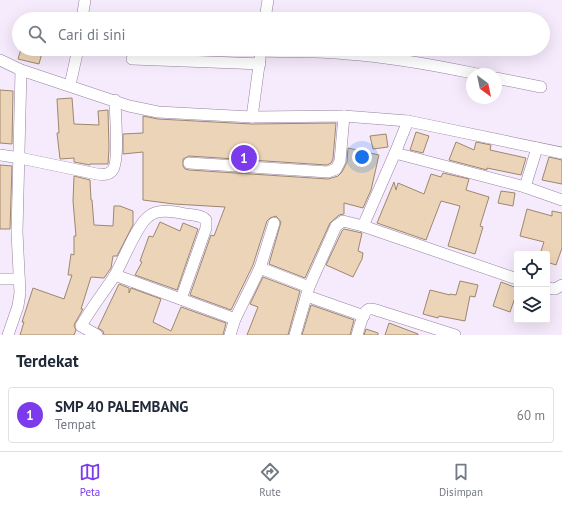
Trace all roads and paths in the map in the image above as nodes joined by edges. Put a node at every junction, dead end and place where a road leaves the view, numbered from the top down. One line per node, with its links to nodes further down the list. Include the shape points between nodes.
1 (85, 0): 3 (street)
2 (268, 0): 4 (street)
3 (83, 12)
4 (266, 12)
5 (76, 56): 14 (street)
6 (261, 56): 10 (street)
7 (373, 56): 12 (street)
8 (132, 59): 10 (street)
9 (0, 60): 11 (street)
10 (260, 64): 18 (street)
11 (21, 70): 14 (street); 24 (street)
12 (466, 72)
13 (502, 79): 15 (street)
14 (70, 85): 16 (street)
15 (541, 87)
16 (115, 100): 18 (street, via 128,106 158,112); 24 (street, via 115,164 109,173 97,174)
17 (344, 116): 18 (street); 19 (street); 25 (street, via 340,161 336,168 328,172)
18 (252, 117)
19 (408, 121): 20 (street); 21 (street)
20 (537, 148): 22 (street); 26 (street)
21 (395, 153): 26 (street); 29 (street)
22 (562, 153)
23 (0, 155): 24 (street)
24 (20, 158): 34 (street, via 17,232)
25 (189, 163)
26 (525, 187): 27 (street)
27 (562, 200)
28 (274, 223): 30 (street)
29 (363, 226): 32 (street); 37 (street, via 346,221 338,223)
30 (260, 268): 37 (street); 40 (street)
31 (115, 275): 38 (street); 38 (street, via 141,225 148,217 163,212 203,217 206,220 206,228); 42 (street, via 81,326)
32 (514, 277)
33 (0, 279): 34 (street)
34 (19, 279): 41 (street, via 18,306)
35 (562, 285): 36 (street)
36 (550, 288)
37 (308, 292): 39 (street); 44 (street)
38 (181, 298): 40 (street)
39 (364, 316): 45 (street); 46 (street, via 369,309 376,310)
40 (235, 319): 43 (street)
41 (8, 335)
42 (97, 335)
43 (230, 335)
44 (295, 335)
45 (358, 335)
46 (455, 335)

